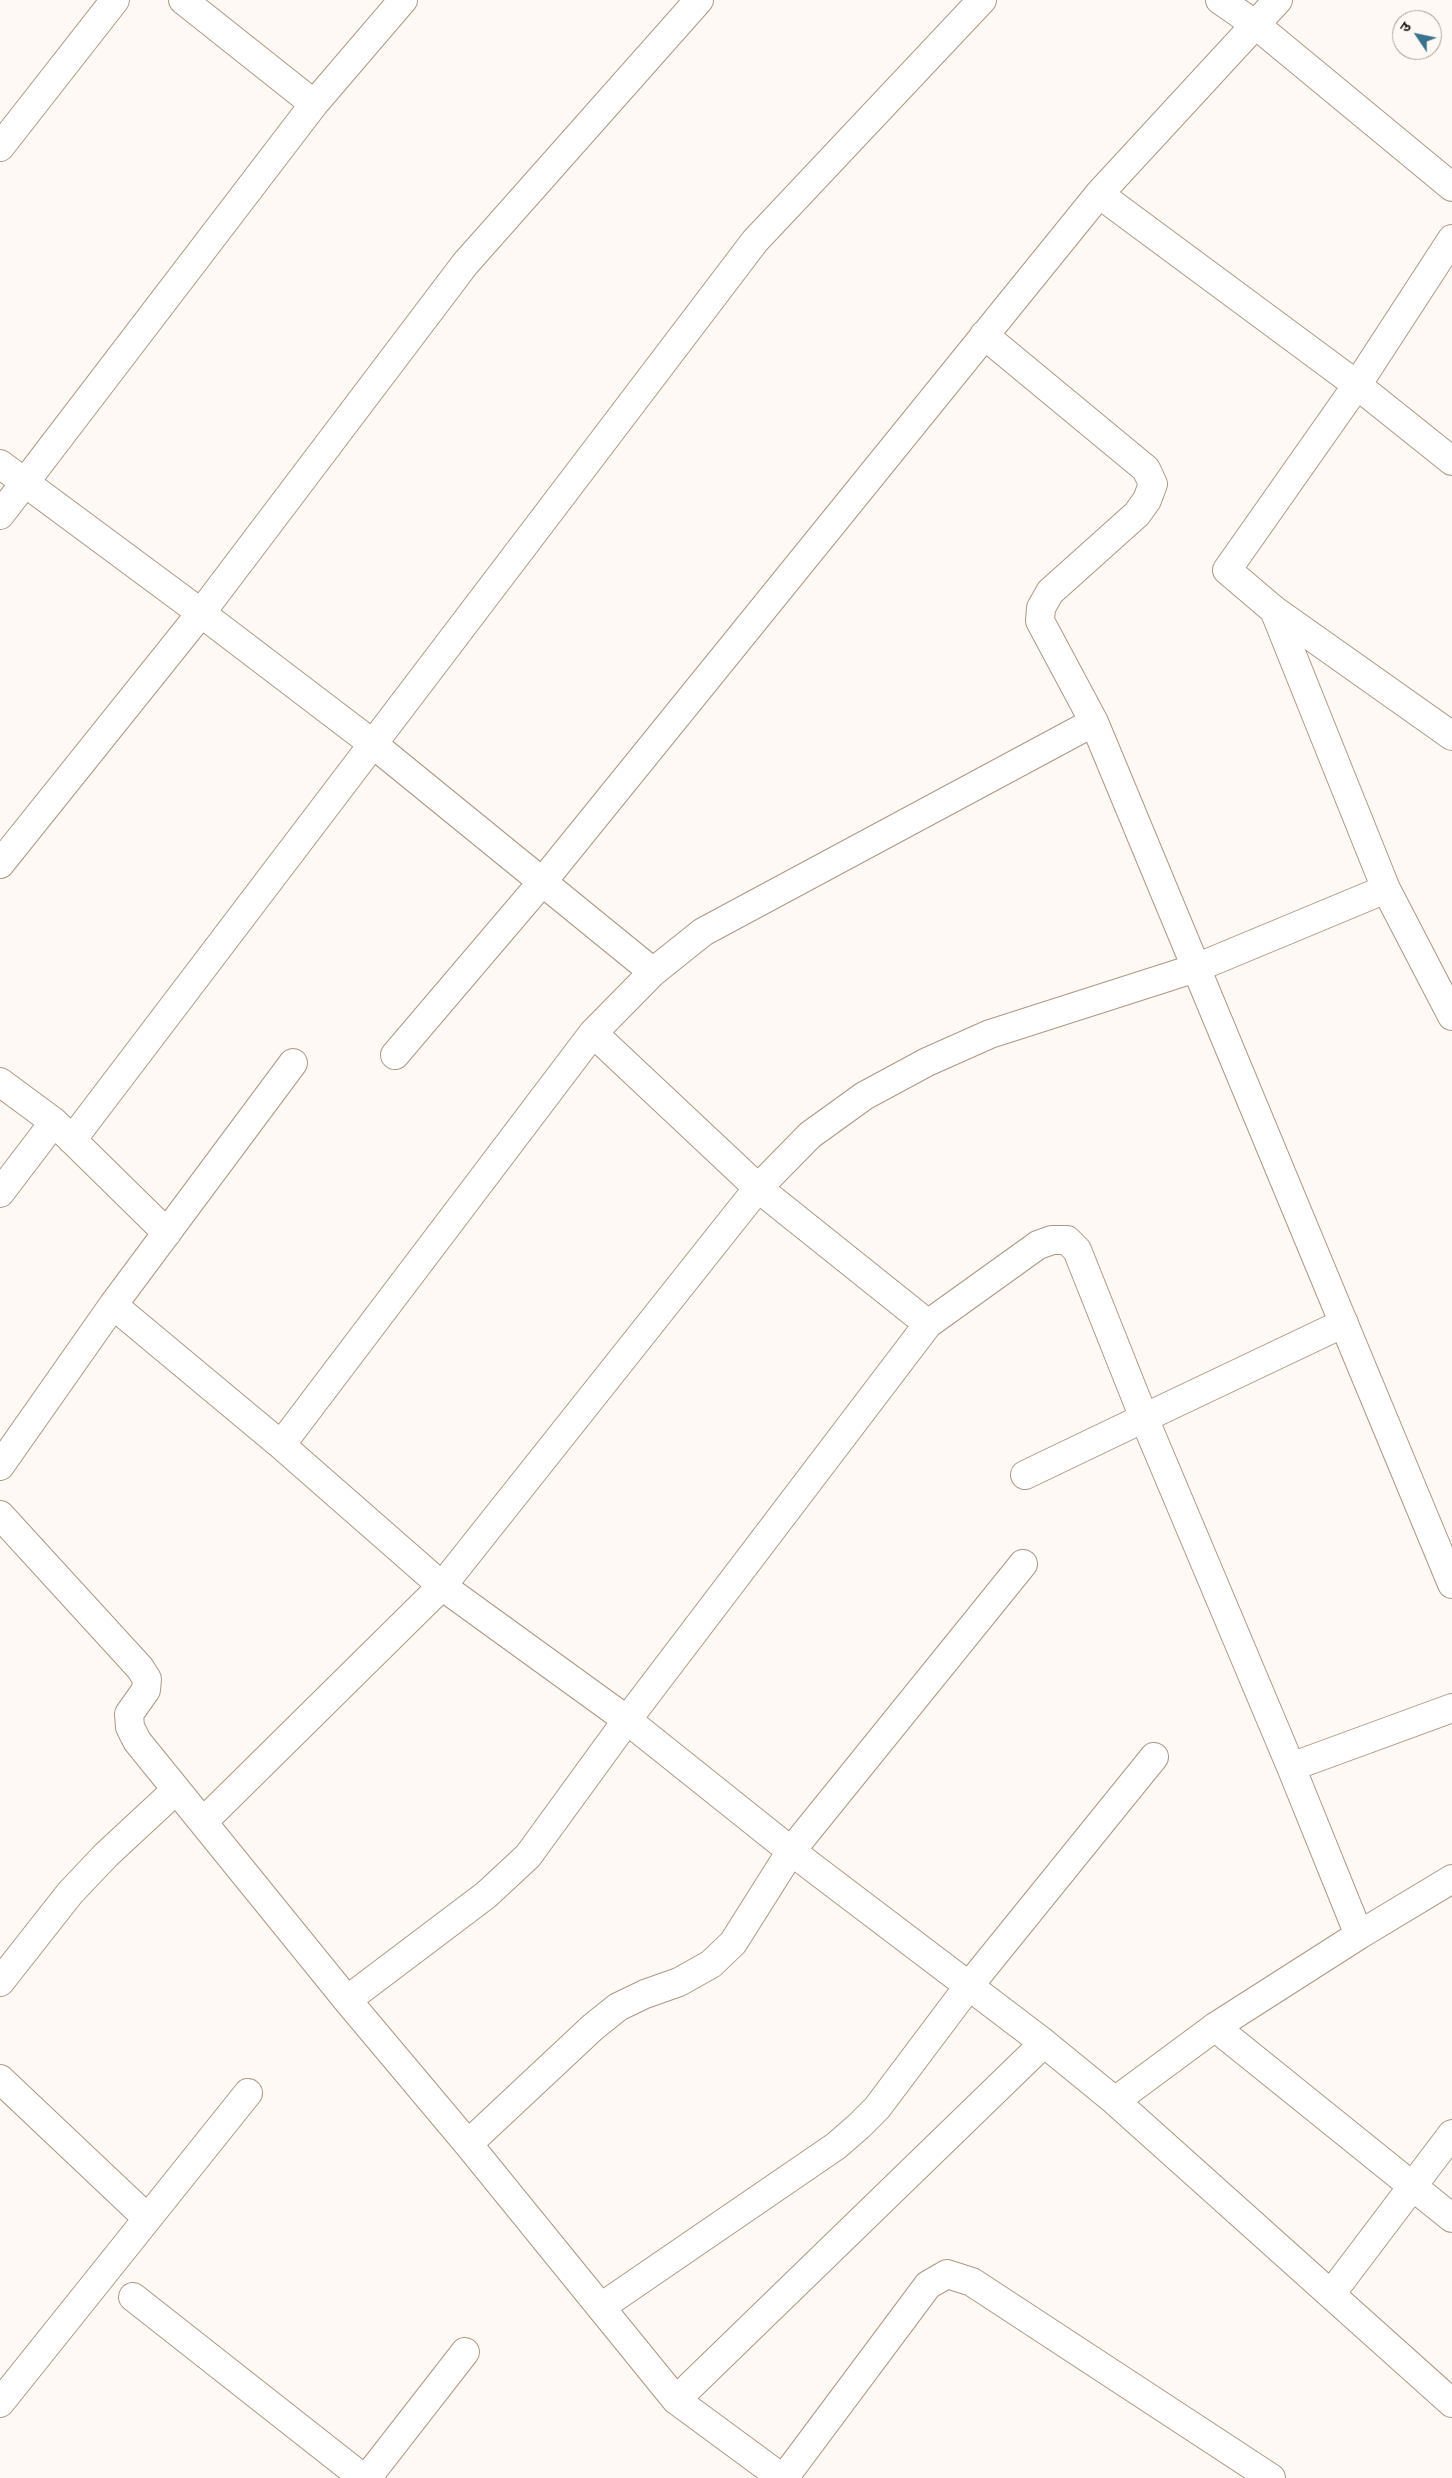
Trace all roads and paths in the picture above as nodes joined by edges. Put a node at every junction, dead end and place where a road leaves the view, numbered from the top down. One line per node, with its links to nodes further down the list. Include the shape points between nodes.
1 (115, 0): 10 (street)
2 (183, 0): 9 (street)
3 (403, 0): 9 (street)
4 (699, 0): 21 (street, via 465,264)
5 (982, 0): 24 (street, via 755,241)
6 (1220, 0): 8 (street)
7 (1278, 0): 8 (street)
8 (1256, 25): 11 (street); 12 (street)
9 (314, 104): 18 (street)
10 (0, 147)
11 (1452, 187)
12 (1099, 194): 14 (street); 15 (street)
13 (1452, 239): 15 (street)
14 (984, 336): 22 (street, via 1146,469 1153,484 1148,500 1137,514 1050,592 1041,608 1040,620); 26 (street)
15 (1357, 385): 16 (street); 20 (street, via 1227,570)
16 (1452, 461)
17 (0, 464): 18 (street)
18 (25, 482): 19 (street); 21 (street)
19 (0, 515)
20 (1274, 610): 23 (street); 27 (street)
21 (201, 613): 24 (street); 25 (street)
22 (1094, 722): 28 (street); 29 (street, via 727,918 703,932)
23 (1452, 736)
24 (373, 744): 26 (street); 35 (street)
25 (0, 864)
26 (543, 881): 29 (street); 32 (street)
27 (1386, 888): 28 (street); 30 (street)
28 (1196, 968): 36 (street, via 990,1034 927,1062 864,1096 810,1135); 40 (street)
29 (653, 972): 31 (street)
30 (1452, 1016)
31 (593, 1033): 36 (street); 43 (street)
32 (396, 1055)
33 (293, 1063): 38 (street)
34 (0, 1082): 35 (street)
35 (63, 1131): 37 (street); 38 (street)
36 (758, 1188): 41 (street); 49 (street)
37 (0, 1193)
38 (167, 1233): 39 (street)
39 (113, 1305): 43 (street); 44 (street)
40 (1344, 1323): 42 (street); 48 (street)
41 (928, 1324): 42 (street, via 1038,1245 1066,1240 1077,1250); 51 (street)
42 (1144, 1418): 45 (street); 53 (street)
43 (280, 1445): 49 (street)
44 (0, 1466)
45 (1025, 1476)
46 (0, 1515): 54 (street, via 140,1668 147,1679 146,1690 129,1714 130,1727 137,1741)
47 (1023, 1564): 56 (street)
48 (1452, 1584)
49 (442, 1586): 51 (street); 55 (street)
50 (1452, 1708): 53 (street)
51 (627, 1720): 56 (street); 61 (street, via 528,1856 505,1879)
52 (1154, 1757): 60 (street)
53 (1291, 1767): 58 (street)
54 (176, 1790): 55 (street); 59 (street, via 106,1855 70,1894)
55 (204, 1821): 61 (street)
56 (791, 1851): 60 (street); 68 (street, via 733,1943 711,1964 679,1982 618,2007)
57 (1452, 1879): 58 (street)
58 (1359, 1935): 62 (street)
59 (0, 1982)
60 (968, 1986): 63 (street); 74 (street, via 877,2108 859,2126 836,2146)
61 (346, 2000): 68 (street)
62 (1215, 2027): 66 (street); 69 (street)
63 (1044, 2043): 66 (street); 76 (street)
64 (0, 2079): 70 (street)
65 (248, 2093): 70 (street)
66 (1115, 2101): 72 (street)
67 (1452, 2134): 69 (street)
68 (468, 2144): 74 (street)
69 (1413, 2187): 71 (street); 72 (street)
70 (147, 2218): 77 (street)
71 (1452, 2218)
72 (1331, 2294): 78 (street)
73 (133, 2297): 79 (street)
74 (601, 2307): 76 (street)
75 (466, 2352): 80 (street)
76 (676, 2400): 81 (street)
77 (0, 2403)
78 (1452, 2403)
79 (363, 2478)
80 (367, 2478)
81 (783, 2478): 82 (street, via 928,2285 947,2274 972,2282)
82 (1271, 2478)

